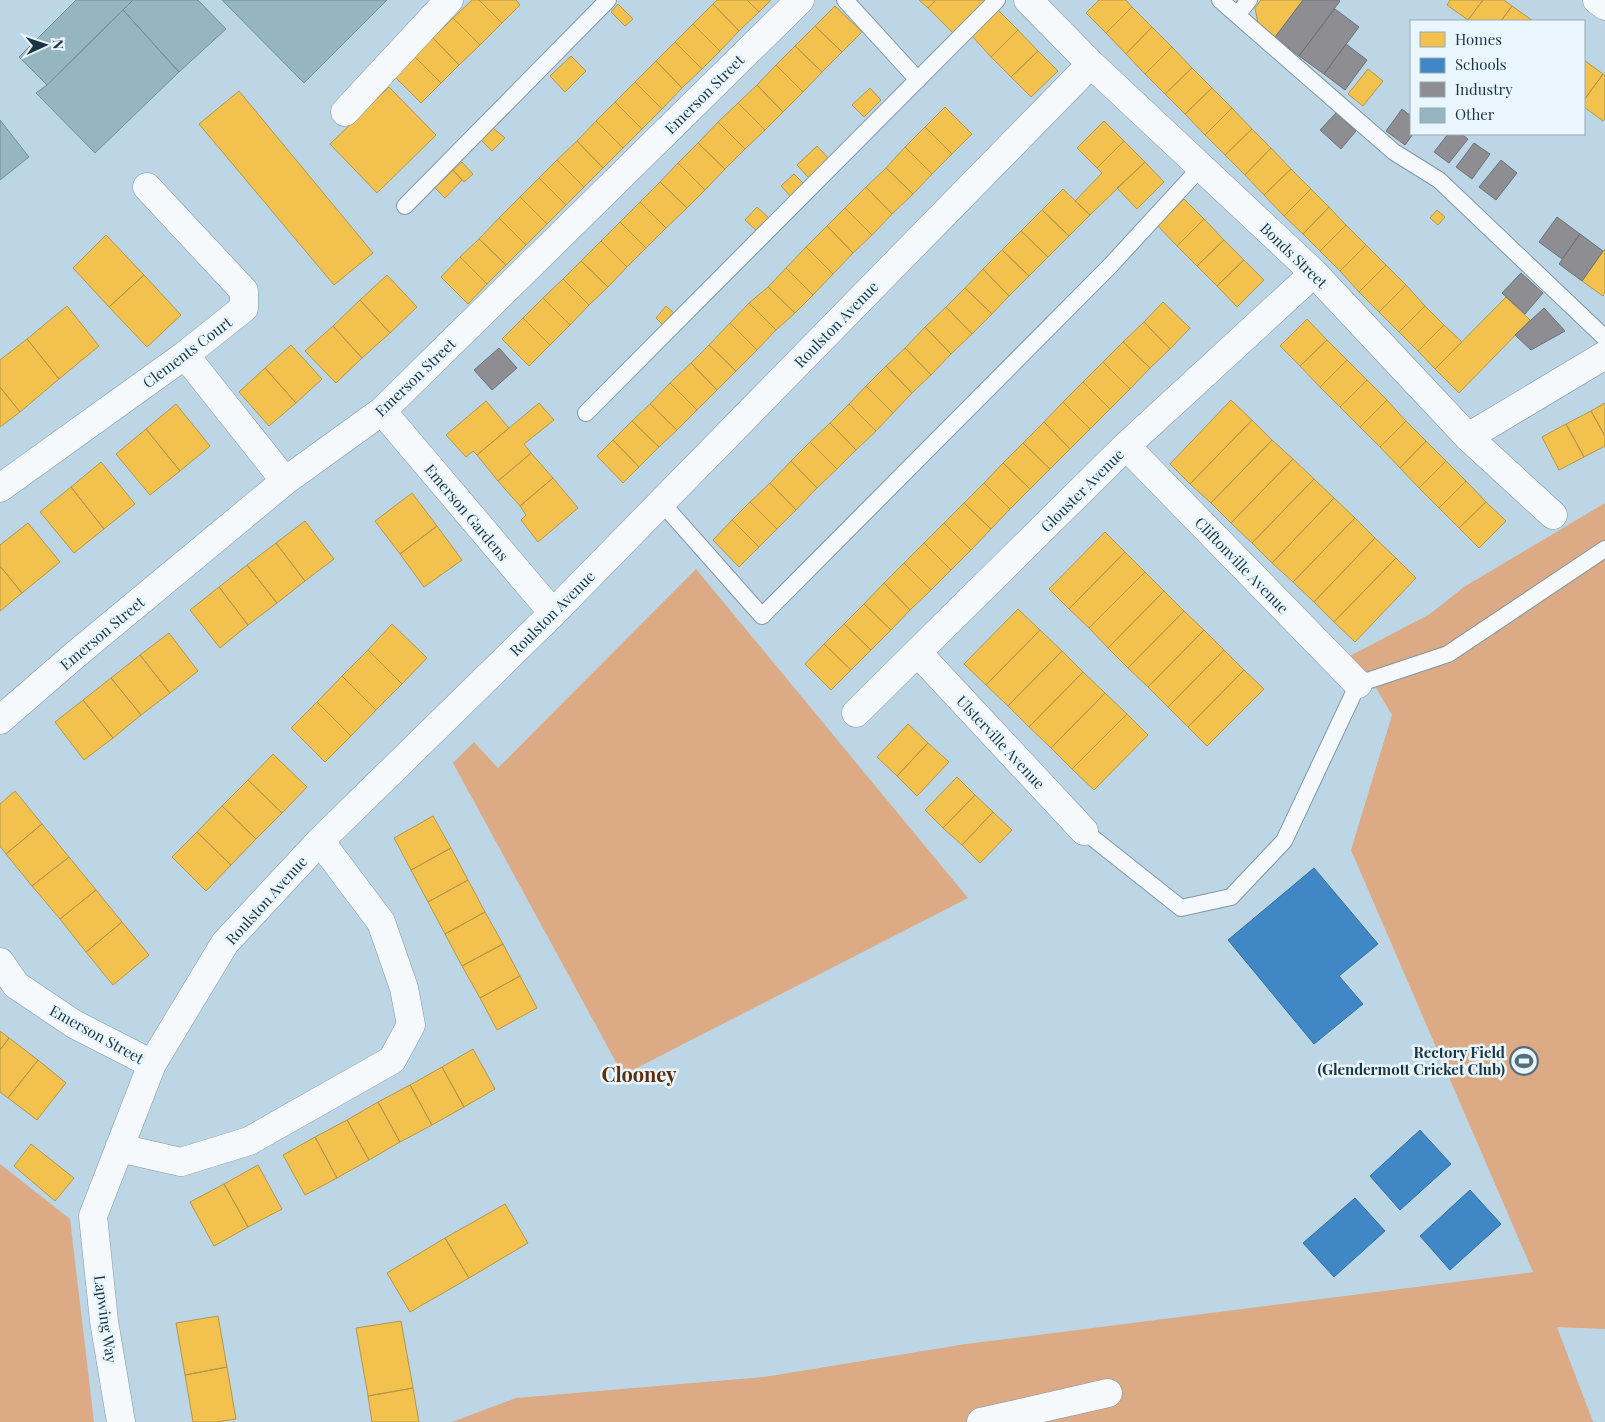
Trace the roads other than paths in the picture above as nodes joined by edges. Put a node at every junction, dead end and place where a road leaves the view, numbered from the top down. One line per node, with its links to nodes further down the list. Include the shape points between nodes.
1 (449, 0): 14 (street)
2 (608, 0): 17 (lane)
3 (800, 0): 22 (street, Emerson Street)
4 (845, 0): 13 (lane)
5 (997, 0): 13 (lane)
6 (1220, 0): 11 (lane)
7 (1249, 0): 11 (lane)
8 (1597, 0): 10 (street)
9 (1041, 5): 12 (street, Bonds Street)
10 (1605, 6)
11 (1237, 15): 19 (lane, via 1394,152 1440,180)
12 (1090, 64): 15 (street, Bonds Street); 28 (street, Roulston Avenue)
13 (918, 80): 23 (lane)
14 (345, 112)
15 (1201, 167): 18 (street, Bonds Street); 28 (lane, via 1110,266 762,616)
16 (147, 187): 20 (street, Clements Court, via 244,291 244,308)
17 (406, 206)
18 (1314, 273): 24 (street, Bonds Street); 25 (street, Glouster Avenue)
19 (1605, 338)
20 (185, 355): 26 (street); 27 (street, Clements Court)
21 (1605, 355): 24 (street)
22 (382, 411): 26 (street, Emerson Street); 31 (street, Emerson Gardens)
23 (586, 413)
24 (1468, 438): 29 (street, Bonds Street)
25 (1126, 446): 32 (street, Glouster Avenue); 33 (street, Cliftonville Avenue)
26 (285, 480): 35 (street, Emerson Street)
27 (0, 488)
28 (661, 502): 31 (street, Roulston Avenue)
29 (1553, 515)
30 (1605, 549): 33 (lane, via 1448,654)
31 (553, 613): 37 (street, Roulston Avenue)
32 (918, 653): 34 (street, Glouster Avenue); 36 (street, Ulsterville Avenue)
33 (1358, 684): 36 (lane, via 1284,841 1231,897 1181,908)
34 (856, 713)
35 (0, 720)
36 (1084, 831)
37 (320, 841): 39 (street, Roulston Avenue, via 225,944); 40 (street, via 381,922 404,988 411,1025 392,1060 249,1140 232,1146 181,1162)
38 (0, 962): 39 (street, Emerson Street, via 16,985 74,1024)
39 (152, 1064): 40 (street, Roulston Avenue)
40 (119, 1148): 41 (street, Roulston Avenue)
41 (93, 1216): 43 (street, Lapwing Way, via 104,1321)
42 (1108, 1393): 44 (street)
43 (121, 1422)
44 (981, 1422)

